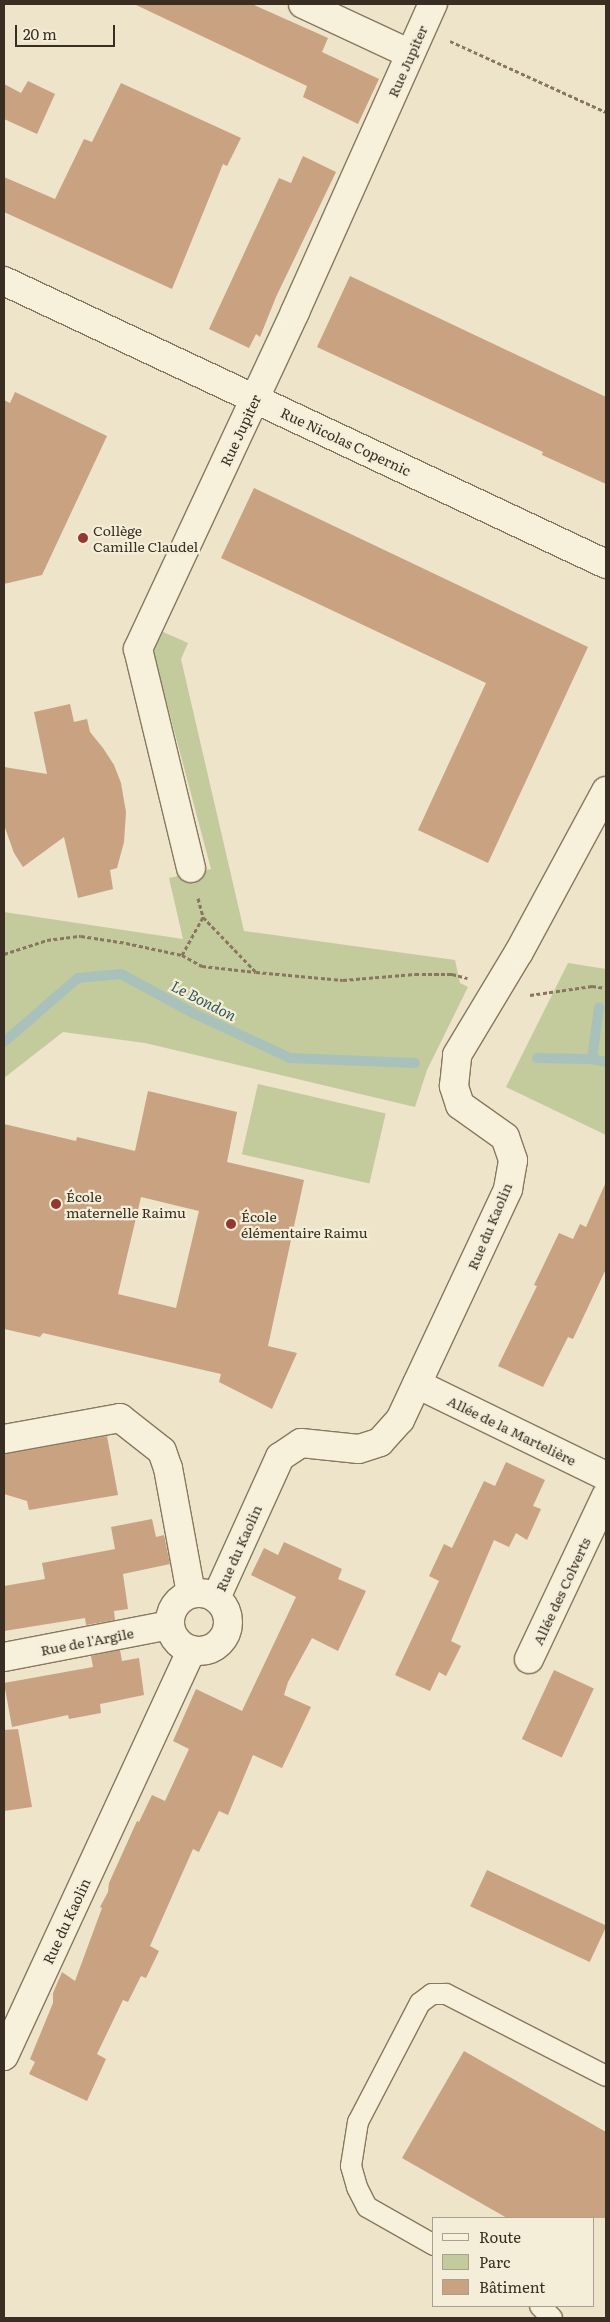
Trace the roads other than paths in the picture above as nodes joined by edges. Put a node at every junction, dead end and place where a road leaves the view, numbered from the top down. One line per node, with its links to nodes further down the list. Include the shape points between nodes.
1 (303, 4): 3 (street)
2 (427, 16): 3 (street, Rue Jupiter)
3 (410, 54): 5 (street, Rue Jupiter)
4 (4, 281): 5 (street, Rue Nicolas Copernic)
5 (255, 398): 6 (street, Rue Nicolas Copernic); 8 (street, Rue Jupiter, via 138,649)
6 (606, 564)
7 (606, 791): 9 (street, Rue du Kaolin, via 499,987 457,1055 454,1086 460,1105 505,1137 513,1160 508,1190)
8 (191, 868)
9 (417, 1384): 11 (street, Allée de la Martelière); 13 (street, Rue du Kaolin, via 400,1420 380,1442 359,1449 301,1443 280,1457)
10 (4, 1439): 13 (street, via 120,1418 162,1451)
11 (606, 1476)
12 (606, 1496): 17 (street, Allée des Colverts)
13 (203, 1596): 14 (street, via 181,1599 172,1611); 15 (street, via 227,1616 227,1630 219,1642 206,1650)
14 (170, 1625): 15 (street, via 181,1645); 16 (street, Rue de l'Argile)
15 (192, 1650): 18 (street, Rue du Kaolin)
16 (4, 1658)
17 (529, 1659)
18 (4, 2056)
19 (606, 2076): 20 (lane, via 446,1994 432,1994 420,2003 358,2122 351,2166 367,2206)
20 (432, 2243)
21 (541, 2307): 22 (lane)
22 (552, 2318)

